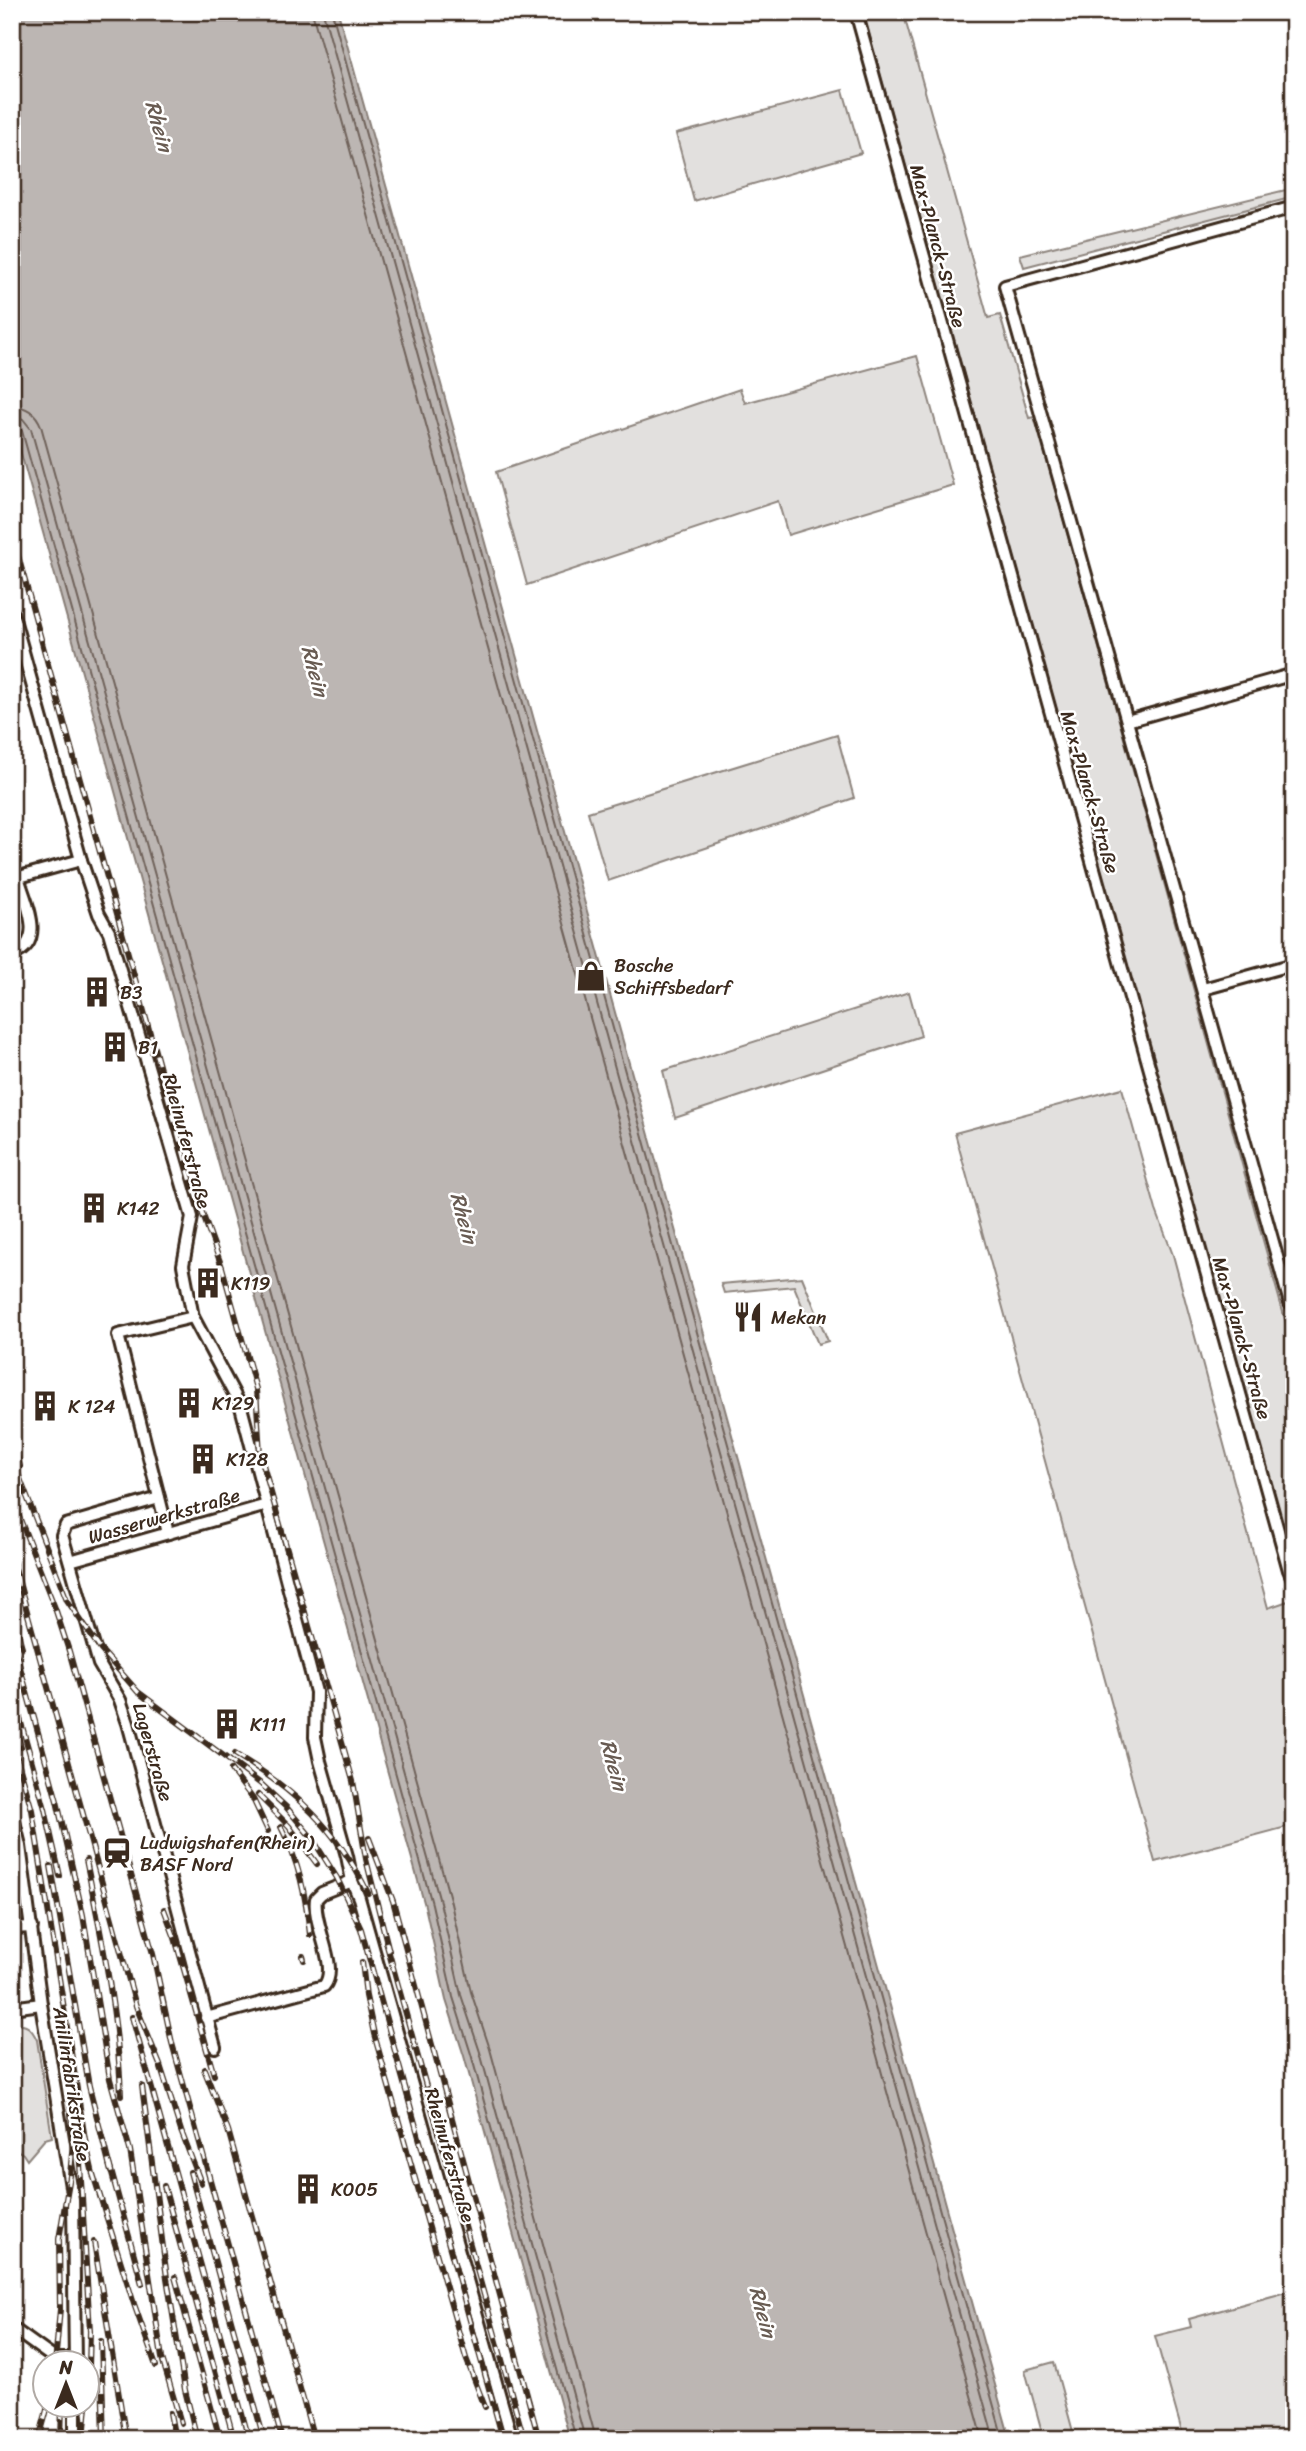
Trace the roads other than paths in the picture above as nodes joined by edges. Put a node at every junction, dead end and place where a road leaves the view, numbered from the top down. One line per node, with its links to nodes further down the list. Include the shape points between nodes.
1 (856, 12): 17 (street, Max-Planck-Straße)
2 (1294, 207): 5 (street, via 1005,286)
3 (12, 612): 6 (street, Rheinuferstraße)
4 (1294, 674): 5 (street)
5 (1128, 721): 10 (street)
6 (80, 860): 7 (street); 12 (street, Rheinuferstraße, via 109,932 192,1217 183,1265)
7 (15, 878): 8 (street, via 33,930 26,948)
8 (12, 955)
9 (1294, 964): 10 (street)
10 (1203, 989): 11 (street)
11 (1294, 1308)
12 (193, 1317): 13 (street, via 118,1335); 14 (street, Rheinuferstraße, via 241,1407)
13 (159, 1498): 15 (street); 16 (street, Lagerstraße, via 65,1525 62,1535)
14 (267, 1505): 15 (street, Wasserwerkstraße); 19 (street, Rheinuferstraße, via 316,1692 316,1737)
15 (168, 1534): 16 (street, Wasserwerkstraße)
16 (70, 1562): 24 (street, Lagerstraße, via 99,1664 128,1723)
17 (1294, 1581)
18 (12, 1813): 20 (street, Anilinfabrikstraße)
19 (352, 1881): 24 (street, via 316,1899 316,1921 330,1968 324,1986); 31 (street, Rheinuferstraße)
20 (32, 1927): 21 (street); 22 (street, Anilinfabrikstraße)
21 (12, 1928)
22 (41, 2004): 23 (street); 28 (street, Anilinfabrikstraße, via 73,2199)
23 (12, 2008)
24 (206, 2018): 25 (street, Lagerstraße)
25 (215, 2047)
26 (12, 2328): 27 (street)
27 (43, 2350)
28 (75, 2350)
29 (75, 2420): 30 (street)
30 (75, 2439)
31 (512, 2439)

